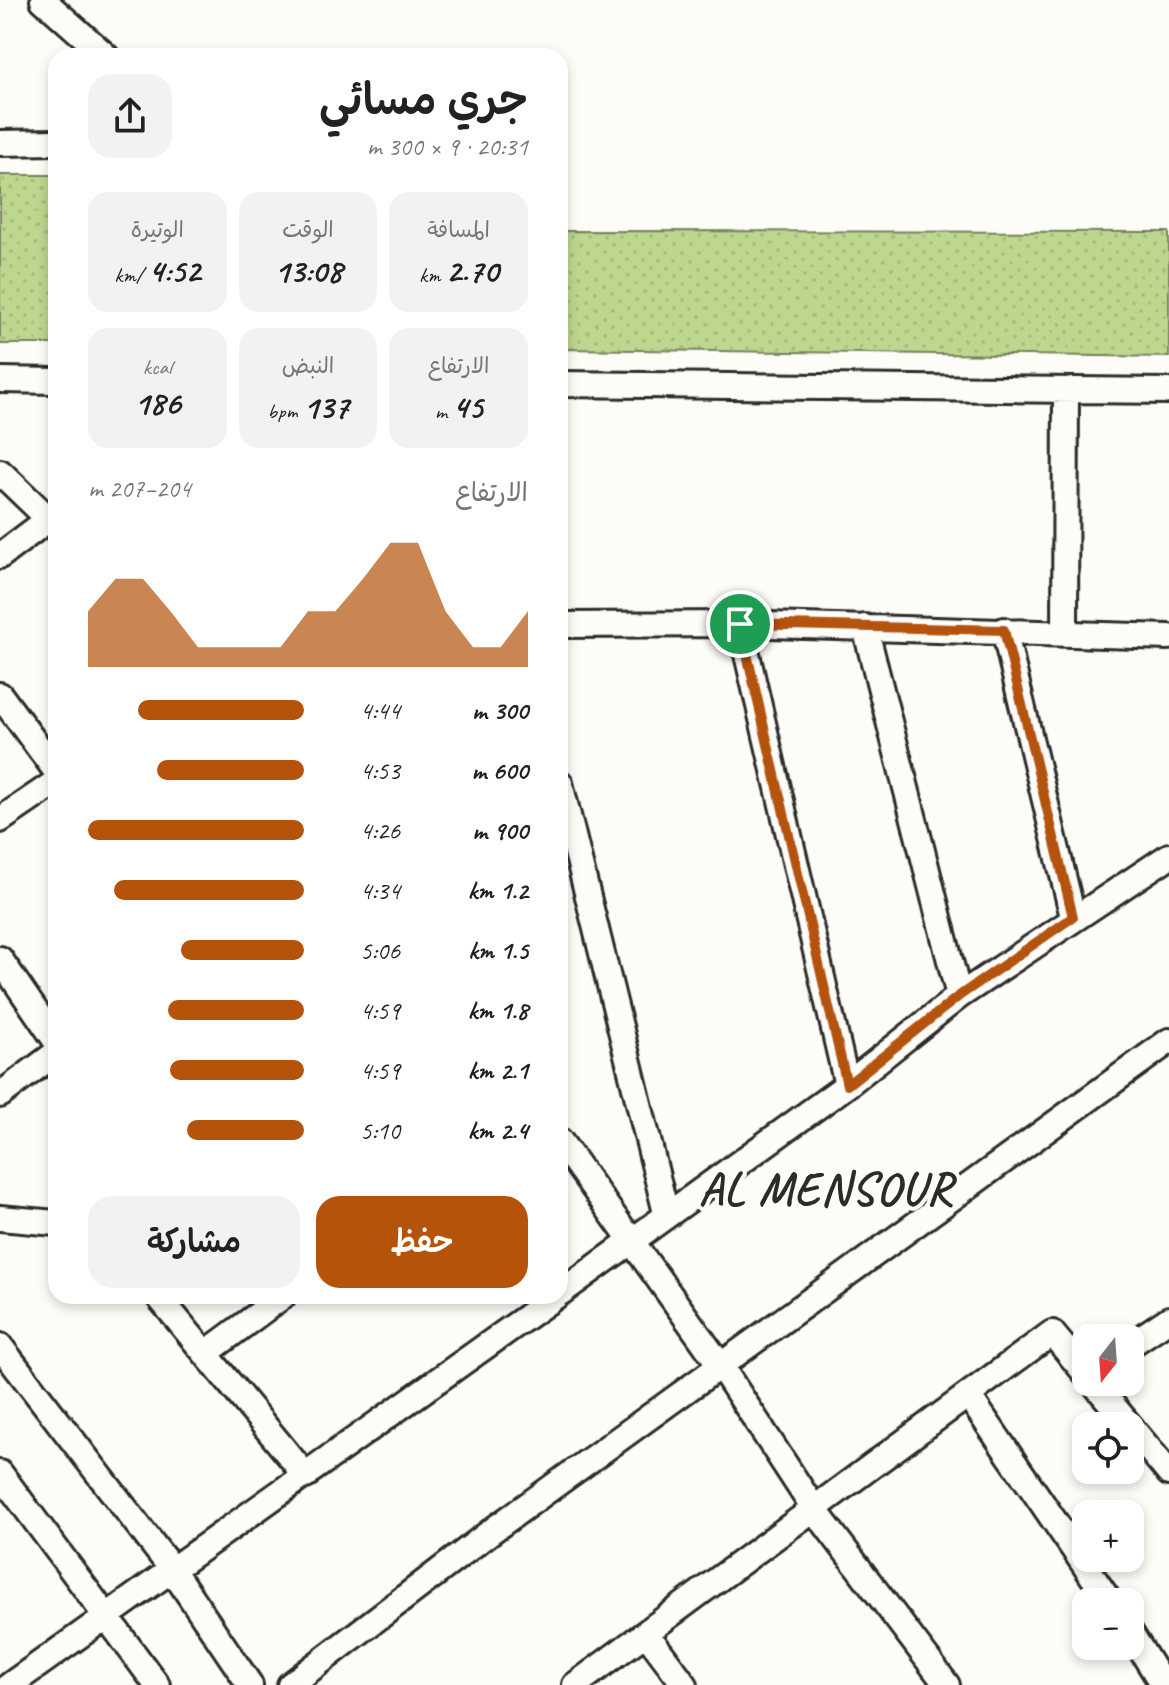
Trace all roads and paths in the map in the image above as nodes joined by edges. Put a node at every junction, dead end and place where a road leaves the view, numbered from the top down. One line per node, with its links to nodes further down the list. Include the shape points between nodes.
1 (43, 0): 2 (street)
2 (97, 48)
3 (48, 142): 4 (street)
4 (0, 143)
5 (0, 380): 6 (street)
6 (48, 381)
7 (568, 384): 8 (street)
8 (1066, 391): 9 (street); 18 (street)
9 (1169, 391)
10 (0, 472): 11 (street)
11 (48, 519)
12 (48, 526): 13 (street)
13 (0, 556)
14 (740, 624): 15 (street); 16 (street); 32 (street)
15 (568, 625)
16 (865, 627): 17 (street); 28 (street)
17 (1004, 630): 18 (street); 26 (street)
18 (1065, 632): 19 (street)
19 (1169, 637)
20 (3, 706): 21 (street)
21 (48, 761)
22 (48, 787): 24 (street)
23 (568, 815): 35 (street)
24 (0, 820)
25 (1169, 856): 26 (street)
26 (1073, 917): 28 (street)
27 (0, 959): 29 (street)
28 (959, 996): 32 (street)
29 (48, 1029)
30 (1169, 1041): 48 (street)
31 (48, 1059): 33 (street)
32 (847, 1085): 35 (street)
33 (0, 1095)
34 (568, 1152): 38 (street)
35 (666, 1213): 38 (street)
36 (0, 1218): 37 (street)
37 (48, 1222)
38 (631, 1242): 39 (street); 48 (street)
39 (568, 1287)
40 (165, 1304): 46 (street)
41 (272, 1304): 46 (street)
42 (544, 1304): 55 (street)
43 (1169, 1319): 44 (street)
44 (1144, 1336)
45 (0, 1346): 57 (street)
46 (206, 1353): 55 (street)
47 (1072, 1357): 49 (street, via 1052,1333)
48 (720, 1365): 56 (street); 65 (street)
49 (968, 1395): 56 (street); 58 (street)
50 (1105, 1396): 51 (street)
51 (1118, 1412)
52 (1144, 1443): 54 (street)
53 (0, 1473): 59 (street)
54 (1169, 1473)
55 (306, 1476): 57 (street)
56 (814, 1509): 60 (street); 68 (street)
57 (171, 1568): 59 (street); 64 (street)
58 (1100, 1588)
59 (106, 1614): 62 (street); 63 (street)
60 (646, 1633): 66 (street); 67 (street)
61 (1144, 1654): 69 (street)
62 (10, 1685)
63 (157, 1685)
64 (250, 1685)
65 (290, 1685)
66 (575, 1685)
67 (685, 1685)
68 (947, 1685)
69 (1163, 1685)

